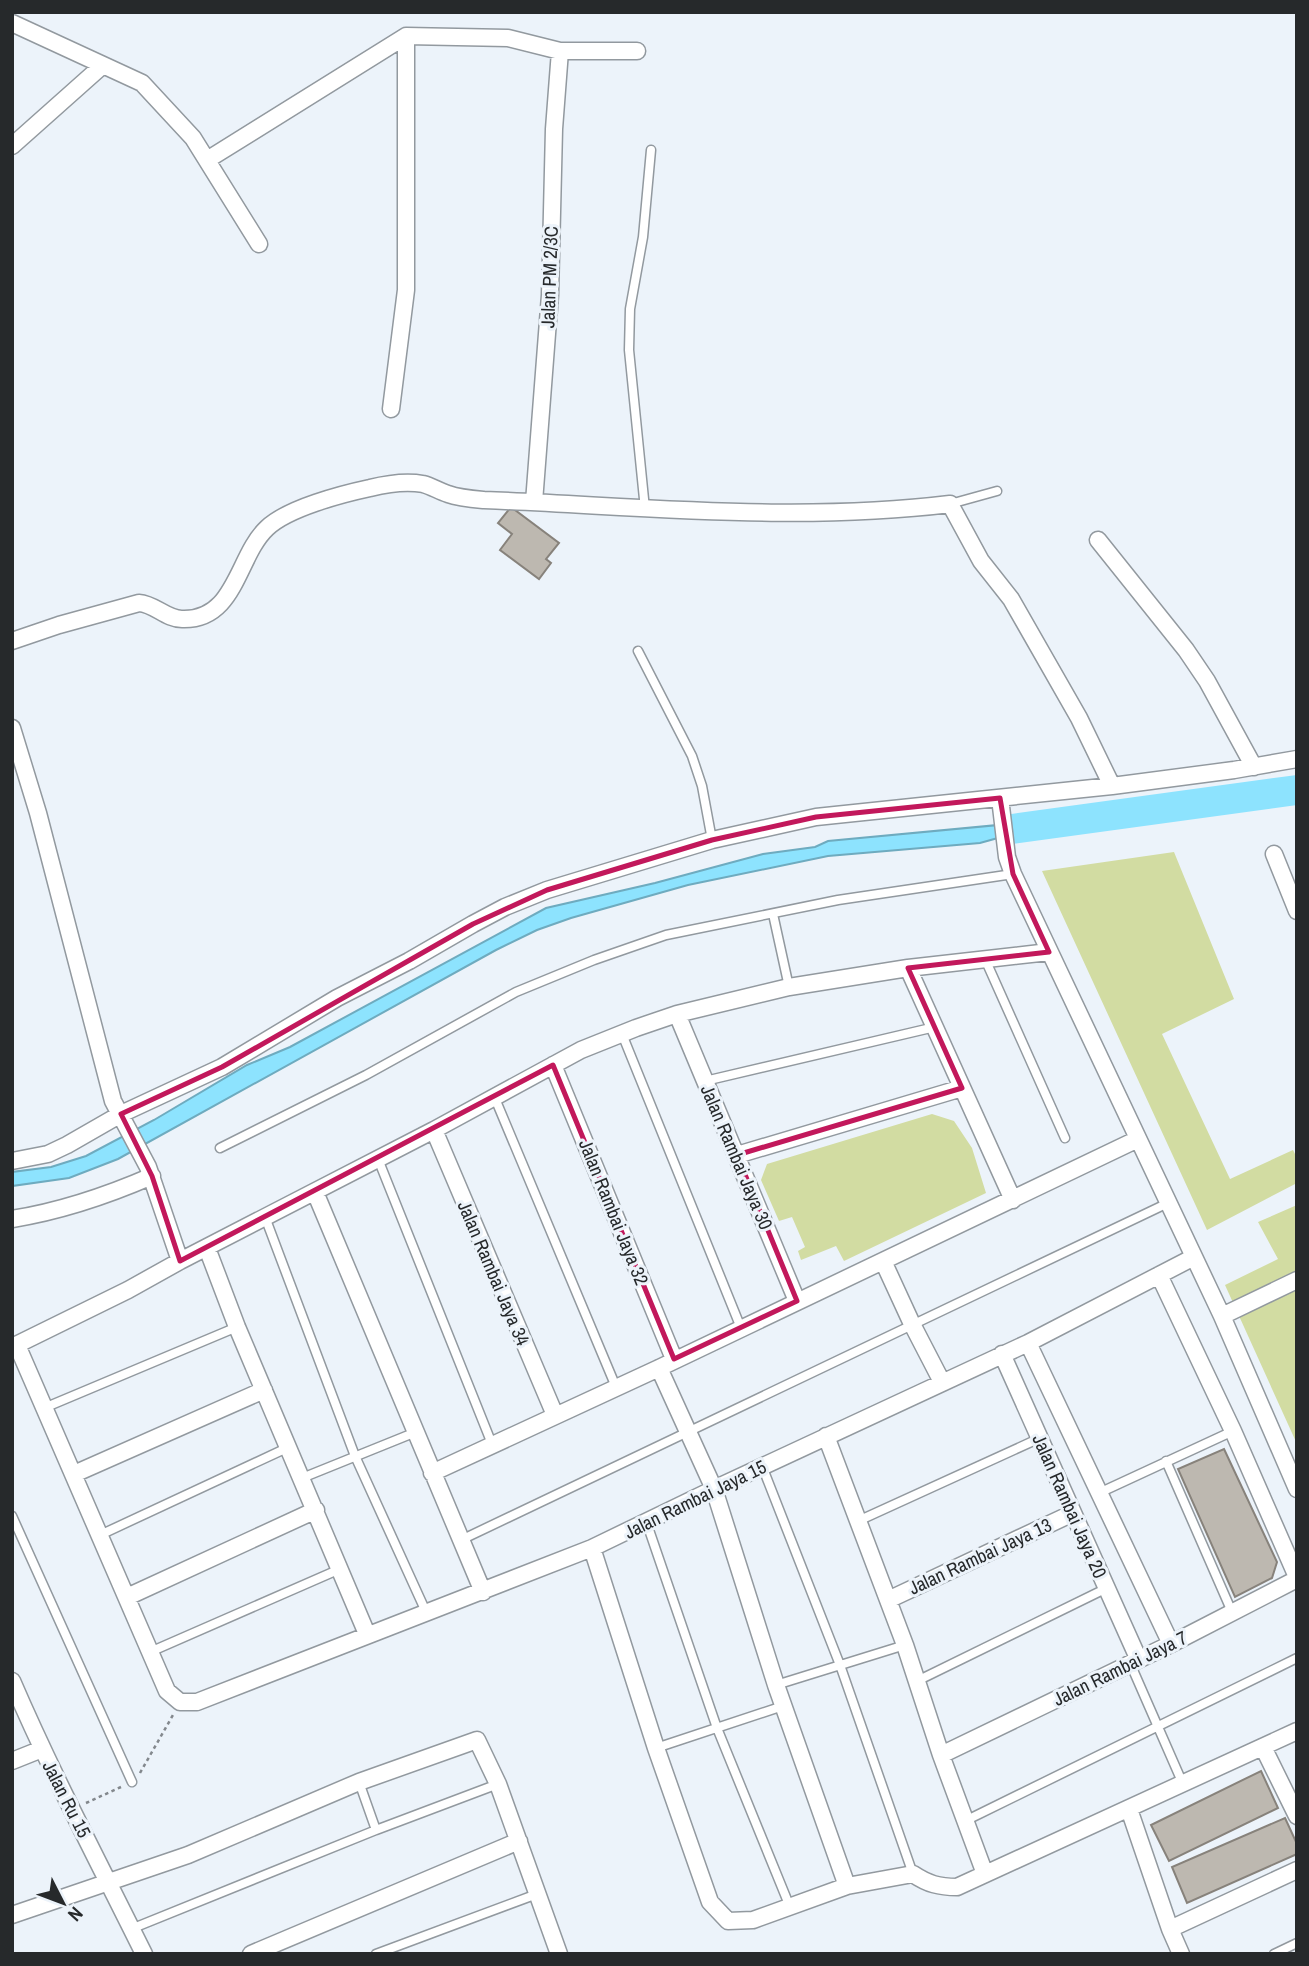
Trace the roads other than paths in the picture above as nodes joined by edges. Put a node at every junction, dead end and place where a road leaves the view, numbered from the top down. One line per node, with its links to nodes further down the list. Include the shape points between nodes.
1 (12, 23): 5 (street)
2 (406, 36): 3 (street, via 508,38); 8 (street); 10 (street, via 406,290)
3 (560, 51): 4 (street); 12 (street, Jalan PM 2/3C, via 550,295)
4 (637, 51)
5 (103, 65): 6 (street); 8 (street, via 142,83)
6 (12, 146)
7 (651, 150): 14 (lane, via 629,350)
8 (207, 160): 9 (street)
9 (259, 244)
10 (391, 409)
11 (997, 491): 13 (lane)
12 (534, 502): 14 (street); 16 (street, via 471,499 424,484 370,488 279,518 256,541 227,596 204,616 183,620 139,603)
13 (950, 505): 14 (street, via 779,513); 21 (street, via 1073,706)
14 (645, 509)
15 (1098, 540): 20 (street, via 1186,650)
16 (12, 641)
17 (638, 651): 23 (lane, via 692,756)
18 (12, 728): 39 (street, via 113,1101)
19 (1297, 759): 20 (street)
20 (1254, 766): 21 (street)
21 (1112, 786): 22 (street)
22 (1000, 804): 23 (street, via 978,799 816,817); 25 (street)
23 (712, 840): 39 (street, via 505,907)
24 (1274, 854): 26 (street)
25 (1013, 874): 27 (lane); 28 (street)
26 (1297, 911)
27 (773, 914): 31 (lane); 43 (lane, via 666,935 516,992)
28 (1049, 952): 29 (street); 42 (street)
29 (985, 959): 30 (street); 41 (lane)
30 (908, 968): 31 (street); 33 (street)
31 (789, 987): 32 (street)
32 (677, 1014): 34 (street); 36 (street, Jalan Rambai Jaya 30)
33 (935, 1027): 36 (lane); 37 (street)
34 (622, 1034): 35 (street); 63 (lane)
35 (553, 1065): 38 (street); 67 (street, Jalan Rambai Jaya 32)
36 (705, 1081): 44 (street, Jalan Rambai Jaya 30)
37 (962, 1088): 44 (street); 49 (street)
38 (494, 1096): 40 (street); 70 (lane)
39 (125, 1121): 46 (street, via 48,1154); 47 (street)
40 (434, 1130): 45 (street); 73 (street, Jalan Rambai Jaya 34)
41 (1065, 1138)
42 (1138, 1139): 49 (street); 50 (street)
43 (220, 1148)
44 (737, 1155): 59 (street, Jalan Rambai Jaya 30)
45 (378, 1159): 48 (street); 79 (lane)
46 (12, 1161)
47 (150, 1172): 52 (street, via 99,1199); 55 (street)
48 (315, 1192): 51 (street); 76 (street)
49 (1013, 1200): 56 (street)
50 (1168, 1203): 54 (street); 61 (lane)
51 (265, 1217): 53 (street); 81 (lane)
52 (12, 1219)
53 (207, 1248): 55 (street); 62 (street)
54 (1194, 1257): 57 (street, Jalan Rambai Jaya 15); 60 (street)
55 (180, 1261): 65 (street)
56 (883, 1261): 59 (street); 61 (street)
57 (1159, 1275): 64 (street, Jalan Rambai Jaya 15); 75 (street)
58 (1297, 1280): 60 (street)
59 (797, 1301): 63 (street)
60 (1222, 1317): 88 (street)
61 (912, 1324): 69 (street); 74 (lane)
62 (237, 1327): 71 (street); 72 (lane)
63 (741, 1328): 67 (street)
64 (1028, 1343): 66 (street, Jalan Rambai Jaya 15); 89 (street, Jalan Rambai Jaya 20)
65 (15, 1346): 72 (street)
66 (1002, 1354): 69 (street, Jalan Rambai Jaya 15); 78 (street, Jalan Rambai Jaya 20)
67 (674, 1359): 68 (street)
68 (659, 1368): 70 (street); 74 (street)
69 (942, 1382): 77 (street, Jalan Rambai Jaya 15)
70 (616, 1387): 73 (street)
71 (264, 1390): 80 (street); 85 (street)
72 (44, 1408): 85 (street)
73 (555, 1415): 79 (street)
74 (688, 1431): 87 (street); 96 (lane)
75 (1233, 1431): 82 (lane); 99 (street)
76 (416, 1432): 81 (lane); 84 (street)
77 (826, 1436): 83 (street, Jalan Rambai Jaya 15); 94 (street)
78 (1040, 1438): 91 (street, Jalan Rambai Jaya 20); 94 (lane)
79 (492, 1444): 84 (street)
80 (289, 1447): 86 (street); 95 (lane)
81 (355, 1456): 86 (lane); 105 (lane)
82 (1167, 1461): 89 (lane); 104 (lane)
83 (762, 1466): 87 (street, Jalan Rambai Jaya 15); 112 (lane)
84 (432, 1473): 96 (street)
85 (74, 1474): 95 (street)
86 (302, 1478): 90 (street)
87 (713, 1489): 93 (street, Jalan Rambai Jaya 15); 115 (street)
88 (1297, 1489)
89 (1098, 1494): 107 (street, Jalan Rambai Jaya 20)
90 (316, 1510): 98 (street); 102 (street)
91 (1073, 1513): 100 (street, Jalan Rambai Jaya 20); 103 (street, Jalan Rambai Jaya 13)
92 (12, 1516): 125 (lane)
93 (646, 1521): 97 (street, Jalan Rambai Jaya 15); 118 (lane)
94 (858, 1521): 103 (street)
95 (100, 1535): 102 (street)
96 (461, 1540): 101 (street)
97 (592, 1548): 101 (street, Jalan Rambai Jaya 15); 121 (street)
98 (340, 1569): 106 (street); 109 (lane)
99 (1297, 1578): 104 (street, Jalan Rambai Jaya 7)
100 (1107, 1588): 111 (street, Jalan Rambai Jaya 20); 114 (lane)
101 (483, 1592): 105 (street, Jalan Rambai Jaya 15)
102 (127, 1597): 109 (street)
103 (888, 1600): 108 (street)
104 (1232, 1612): 107 (street, Jalan Rambai Jaya 7)
105 (427, 1614): 106 (street, Jalan Rambai Jaya 15)
106 (367, 1634): 109 (street, Jalan Rambai Jaya 15, via 197,1702 180,1702 167,1691)
107 (1171, 1644): 111 (street, Jalan Rambai Jaya 7)
108 (905, 1645): 112 (lane); 114 (street)
109 (150, 1653)
110 (1297, 1658): 117 (lane)
111 (1134, 1661): 117 (lane); 123 (street, Jalan Rambai Jaya 7)
112 (840, 1665): 115 (lane); 135 (lane)
113 (12, 1681): 122 (street, Jalan Ru 15)
114 (917, 1681): 123 (street)
115 (776, 1685): 116 (street)
116 (783, 1706): 118 (lane); 138 (street)
117 (1157, 1725): 128 (lane); 131 (lane)
118 (717, 1728): 121 (lane); 140 (lane)
119 (1297, 1731): 120 (street)
120 (1263, 1747): 128 (street); 130 (street)
121 (656, 1748): 140 (street, via 710,1902 728,1921 753,1920)
122 (42, 1749): 124 (street); 137 (street, Jalan Ru 15)
123 (941, 1755): 131 (street)
124 (12, 1760)
125 (132, 1782)
126 (359, 1782): 127 (street, via 477,1740); 132 (lane); 137 (street, via 188,1855)
127 (498, 1784): 132 (lane); 133 (street)
128 (1183, 1784): 129 (street)
129 (1129, 1809): 136 (street); 143 (street)
130 (1297, 1816)
131 (967, 1820): 136 (street)
132 (376, 1830): 142 (lane)
133 (519, 1841): 139 (street); 147 (street)
134 (1297, 1870): 143 (street)
135 (913, 1874): 136 (street, via 927,1883 957,1887); 138 (street)
136 (985, 1874)
137 (108, 1882): 141 (street); 142 (street, Jalan Ru 15)
138 (846, 1886): 140 (street)
139 (537, 1894): 145 (street); 148 (lane)
140 (790, 1907)
141 (12, 1915)
142 (131, 1929): 146 (street, Jalan Ru 15)
143 (1170, 1930): 149 (street)
144 (1297, 1943): 150 (lane)
145 (557, 1953)
146 (144, 1954)
147 (251, 1954)
148 (376, 1954)
149 (1181, 1954)
150 (1274, 1954)

